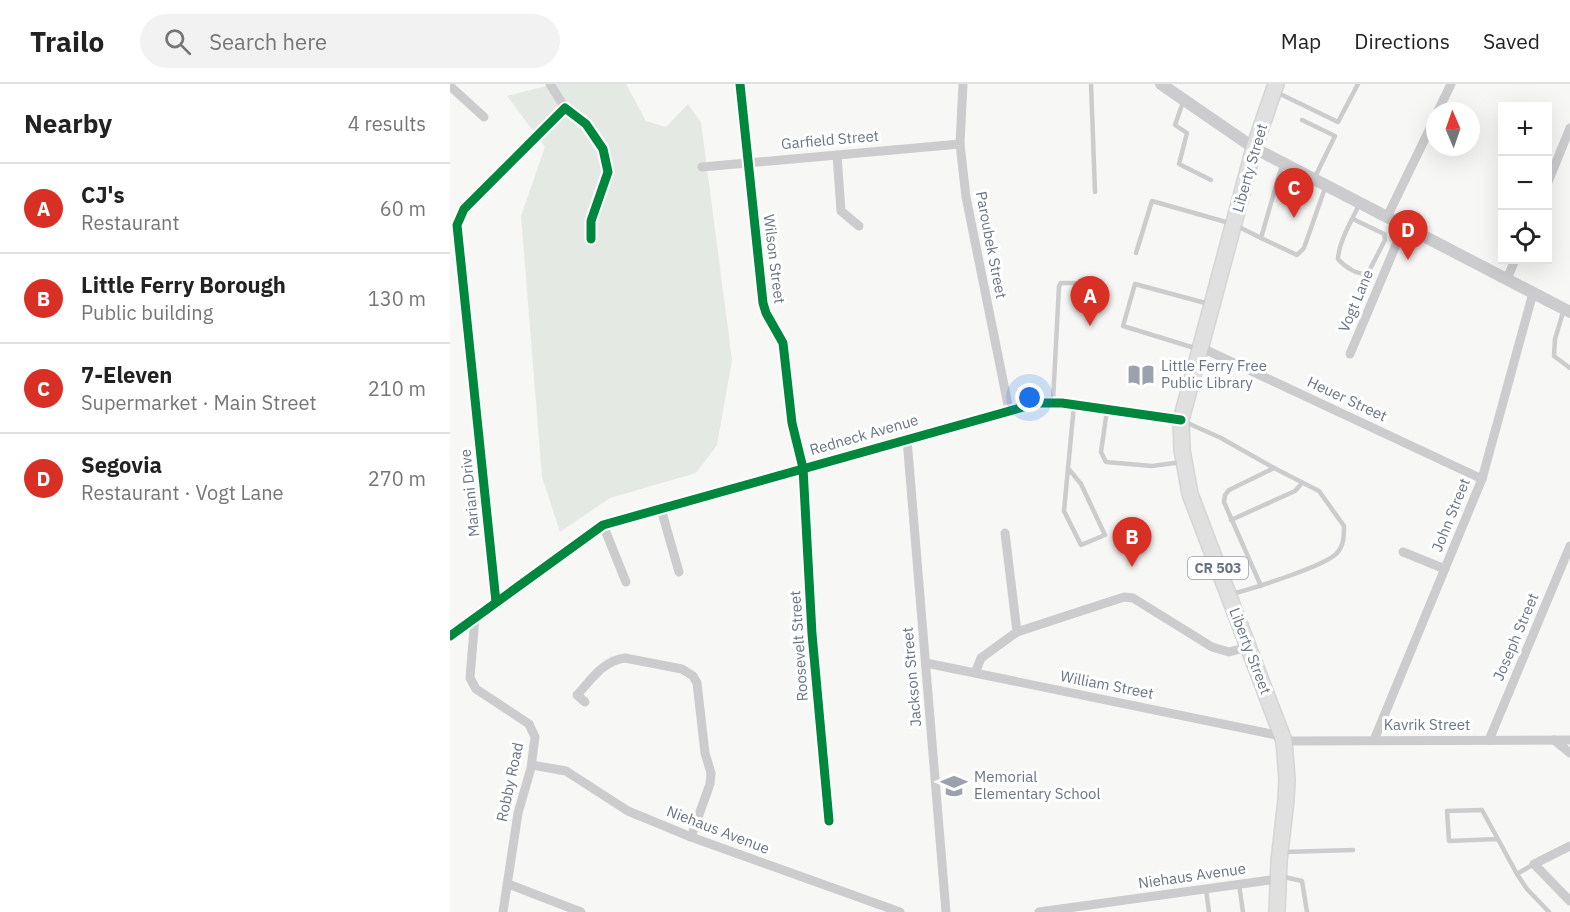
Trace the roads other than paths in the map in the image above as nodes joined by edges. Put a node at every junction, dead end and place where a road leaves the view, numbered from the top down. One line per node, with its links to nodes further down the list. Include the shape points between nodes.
1 (550, 84): 12 (street)
2 (740, 84): 20 (street, Wilson Street)
3 (963, 84): 17 (street, Paroubek Street)
4 (1091, 84): 26 (lane)
5 (1358, 84): 9 (lane, via 1338,122)
6 (1451, 84): 11 (street)
7 (450, 86): 13 (street)
8 (1167, 86): 10 (street)
9 (1275, 87): 18 (main road, Liberty Street / CR 503)
10 (1184, 100): 18 (street); 24 (lane, via 1175,125 1187,133 1179,164)
11 (1442, 102)
12 (565, 108): 34 (street, via 586,124 603,149 608,172 591,221); 68 (street, Mariani Drive, via 464,208 457,225)
13 (484, 117)
14 (1302, 120): 25 (lane, via 1335,136)
15 (1570, 128): 23 (street)
16 (1426, 137): 28 (street)
17 (960, 144): 19 (street, Garfield Street); 47 (street, Paroubek Street, via 966,197)
18 (1254, 148): 21 (street); 30 (main road, Liberty Street / CR 503)
19 (837, 155): 20 (street, Garfield Street); 31 (street, via 841,211)
20 (748, 163): 22 (street, Garfield Street); 52 (street, Wilson Street, via 762,303 783,343 792,423)
21 (1283, 163): 25 (street); 33 (lane)
22 (702, 167)
23 (1552, 172)
24 (1211, 180)
25 (1320, 183): 27 (street); 33 (lane, via 1304,248 1297,255)
26 (1095, 192)
27 (1360, 203): 28 (street); 29 (lane)
28 (1387, 217): 32 (street)
29 (1353, 219): 29 (lane, via 1338,260 1364,274 1385,240 1384,234)
30 (1233, 224): 33 (lane); 35 (lane, via 1152,201); 40 (main road, Liberty Street / CR 503)
31 (859, 226)
32 (1404, 226): 37 (street); 43 (street, Vogt Lane)
33 (1261, 238)
34 (591, 239)
35 (1136, 253)
36 (1513, 264): 37 (street)
37 (1507, 279): 39 (street)
38 (1091, 283): 45 (lane, via 1059,286)
39 (1533, 293): 41 (street); 55 (street, John Street)
40 (1212, 304): 42 (main road, Liberty Street / CR 503); 42 (lane, via 1135,284 1124,326)
41 (1567, 310): 44 (lane, via 1555,339 1554,356)
42 (1200, 348): 49 (main road, Liberty Street / CR 503); 55 (street, Heuer Street)
43 (1350, 354)
44 (1570, 368)
45 (1053, 403): 46 (street, Redneck Avenue); 47 (street, Redneck Avenue)
46 (1074, 405): 48 (street, Redneck Avenue); 53 (lane)
47 (1009, 410): 50 (street, Redneck Avenue)
48 (1107, 410): 49 (street, Redneck Avenue); 51 (lane, via 1101,452 1106,462 1152,466)
49 (1181, 420): 51 (main road, Liberty Street / CR 503); 54 (lane)
50 (907, 439): 52 (street, Redneck Avenue); 73 (street, Jackson Street)
51 (1183, 462): 67 (main road, Liberty Street / CR 503, via 1190,494)
52 (803, 468): 57 (street, Redneck Avenue); 83 (street, Roosevelt Street, via 812,634)
53 (1068, 468): 53 (lane, via 1064,511 1081,545 1105,535 1082,484)
54 (1274, 468): 56 (lane); 58 (lane, via 1229,490 1224,502)
55 (1482, 479): 63 (street, John Street)
56 (1302, 483): 58 (lane, via 1295,491); 66 (lane, via 1319,491 1344,526 1342,544 1332,558)
57 (661, 508): 59 (street, Redneck Avenue); 64 (street)
58 (1231, 520): 66 (lane)
59 (603, 525): 65 (street); 68 (street, Redneck Avenue)
60 (1005, 533): 70 (street)
61 (1570, 546): 78 (street, Joseph Street)
62 (1403, 552): 63 (street)
63 (1445, 569): 77 (street, John Street)
64 (679, 572)
65 (626, 582)
66 (1261, 586): 67 (lane)
67 (1228, 595): 72 (main road, Liberty Street / CR 503)
68 (496, 602): 69 (street, Redneck Avenue)
69 (475, 617): 71 (street, Redneck Avenue); 82 (street, Robby Road, via 472,684 529,724 535,737)
70 (1017, 632): 72 (street, via 1124,597 1133,598 1212,647 1229,652); 74 (street, via 981,658)
71 (450, 636)
72 (1248, 647): 76 (main road, Liberty Street / CR 503)
73 (926, 663): 74 (street, William Street); 100 (street, Jackson Street)
74 (975, 673): 76 (street, William Street)
75 (585, 702): 84 (street, via 577,694 616,658 682,669 693,676 711,773)
76 (1283, 738): 77 (street, Kavrik Street); 88 (main road, Liberty Street / CR 503, via 1287,779)
77 (1374, 740): 78 (street, Kavrik Street)
78 (1489, 740): 79 (street, Kavrik Street)
79 (1554, 740): 80 (street, Kavrik Street); 81 (street)
80 (1570, 740)
81 (1570, 753)
82 (532, 765): 84 (street, Niehaus Avenue, via 566,771 628,811); 92 (street, Robby Road, via 518,813)
83 (829, 821)
84 (691, 837): 99 (street, Niehaus Avenue)
85 (1498, 839): 85 (lane, via 1482,810 1447,811 1449,841); 90 (lane)
86 (1570, 846): 89 (street)
87 (1353, 850): 88 (lane)
88 (1280, 852): 91 (main road, Liberty Street / CR 503)
89 (1534, 864): 90 (lane); 95 (street)
90 (1517, 874): 106 (lane)
91 (1278, 877): 93 (street, Niehaus Avenue); 104 (main road, Liberty Street / CR 503); 105 (lane, via 1302,881)
92 (508, 884): 97 (street, Robby Road); 98 (street)
93 (1239, 884): 94 (street, Niehaus Avenue); 103 (lane)
94 (1206, 889): 96 (street, Niehaus Avenue); 102 (lane)
95 (1570, 901)
96 (1076, 909): 101 (street, Niehaus Avenue)
97 (504, 912)
98 (581, 912)
99 (900, 912)
100 (946, 912)
101 (1039, 912)
102 (1209, 912)
103 (1243, 912)
104 (1277, 912)
105 (1307, 912)
106 (1549, 912)

